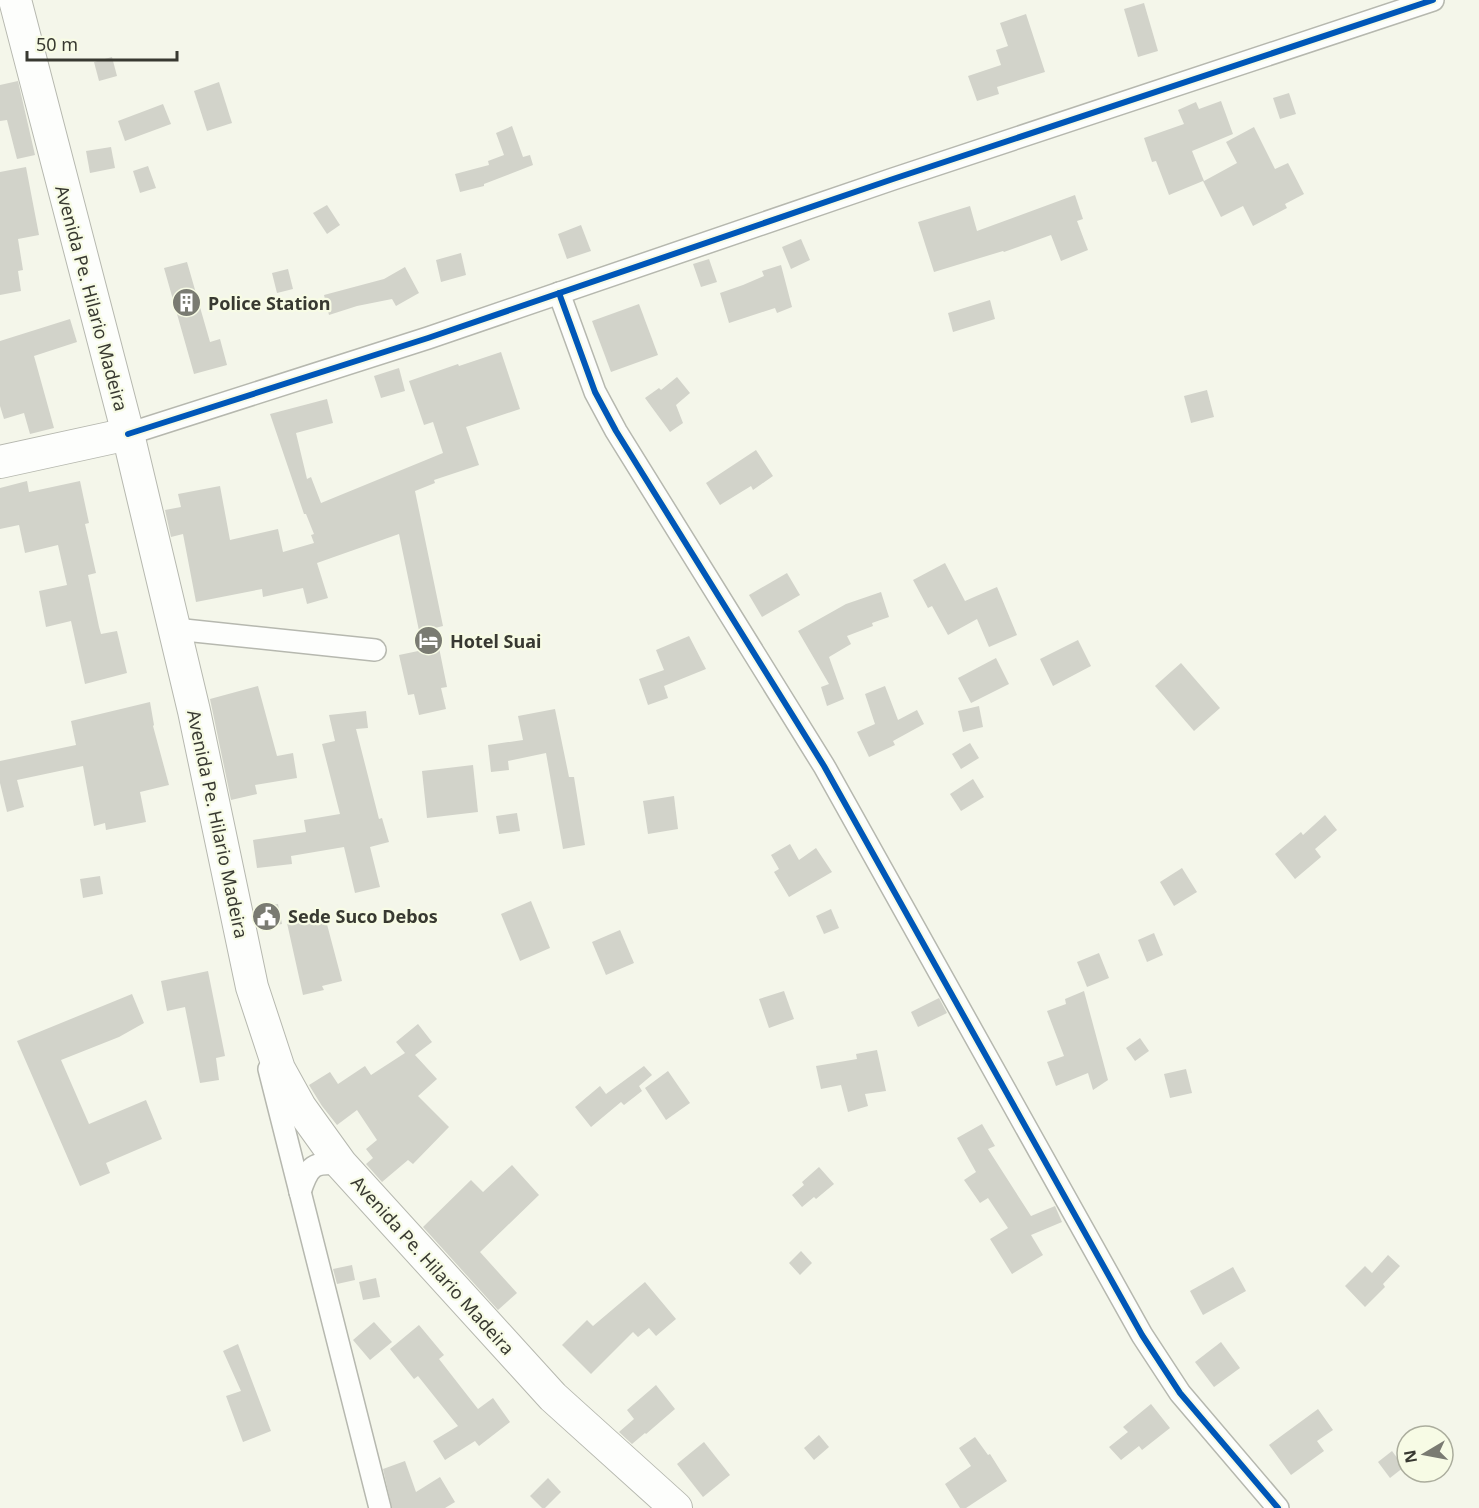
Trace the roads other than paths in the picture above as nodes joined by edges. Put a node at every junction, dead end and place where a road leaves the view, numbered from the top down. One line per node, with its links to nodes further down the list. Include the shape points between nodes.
1 (15, 0): 4 (main road, Avenida Pe. Hilario Madeira)
2 (1433, 0): 3 (street)
3 (559, 293): 4 (street); 13 (street, via 595,392 616,431 824,766 1142,1335 1180,1393)
4 (128, 434): 5 (main road); 6 (main road, Avenida Pe. Hilario Madeira)
5 (0, 462)
6 (175, 629): 7 (street); 8 (main road, Avenida Pe. Hilario Madeira)
7 (375, 650)
8 (252, 987): 9 (main road, Avenida Pe. Hilario Madeira, via 279,1069 300,1107); 10 (street)
9 (342, 1164): 10 (street, via 321,1162 307,1172); 12 (main road, Avenida Pe. Hilario Madeira, via 553,1397)
10 (300, 1192): 11 (street)
11 (380, 1508)
12 (676, 1508)
13 (1278, 1508)

